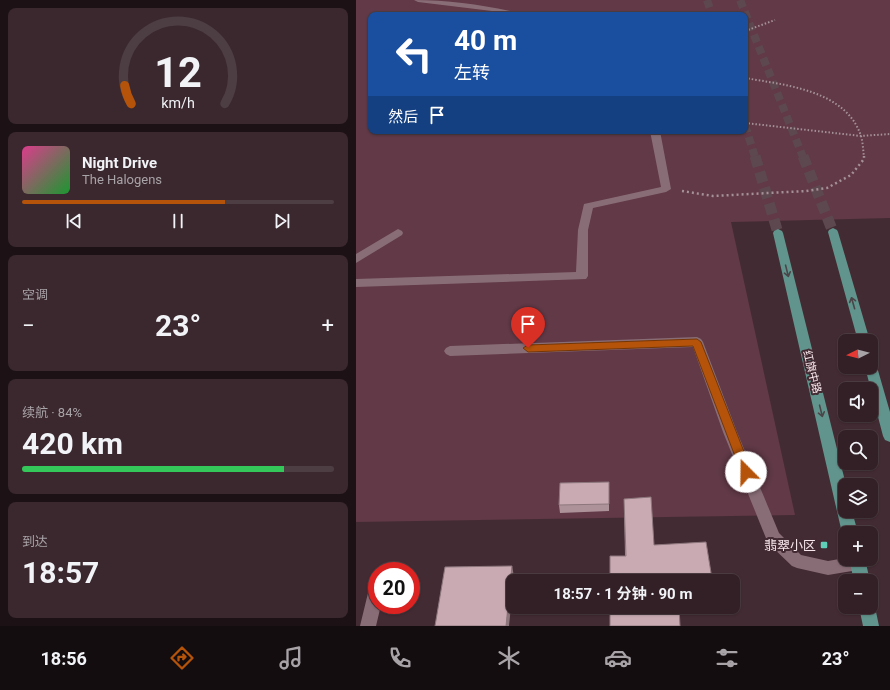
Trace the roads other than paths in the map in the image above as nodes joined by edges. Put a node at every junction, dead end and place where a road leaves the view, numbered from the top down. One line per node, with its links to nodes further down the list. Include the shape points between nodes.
1 (418, 0): 2 (street)
2 (504, 12)
3 (656, 134): 8 (street, via 666,189 588,206 583,230 582,276)
4 (833, 232): 9 (main road, one-way to 4)
5 (398, 233): 7 (street)
6 (778, 233): 13 (main road, 红旗中路, one-way to 13)
7 (356, 259)
8 (356, 283)
9 (862, 334)
10 (450, 351): 14 (street, via 697,342 773,538 797,561 828,568)
11 (873, 374): 12 (main road)
12 (890, 436)
13 (838, 482)
14 (838, 566)
15 (371, 614): 17 (street)
16 (869, 614): 18 (main road)
17 (368, 626)
18 (872, 626)

